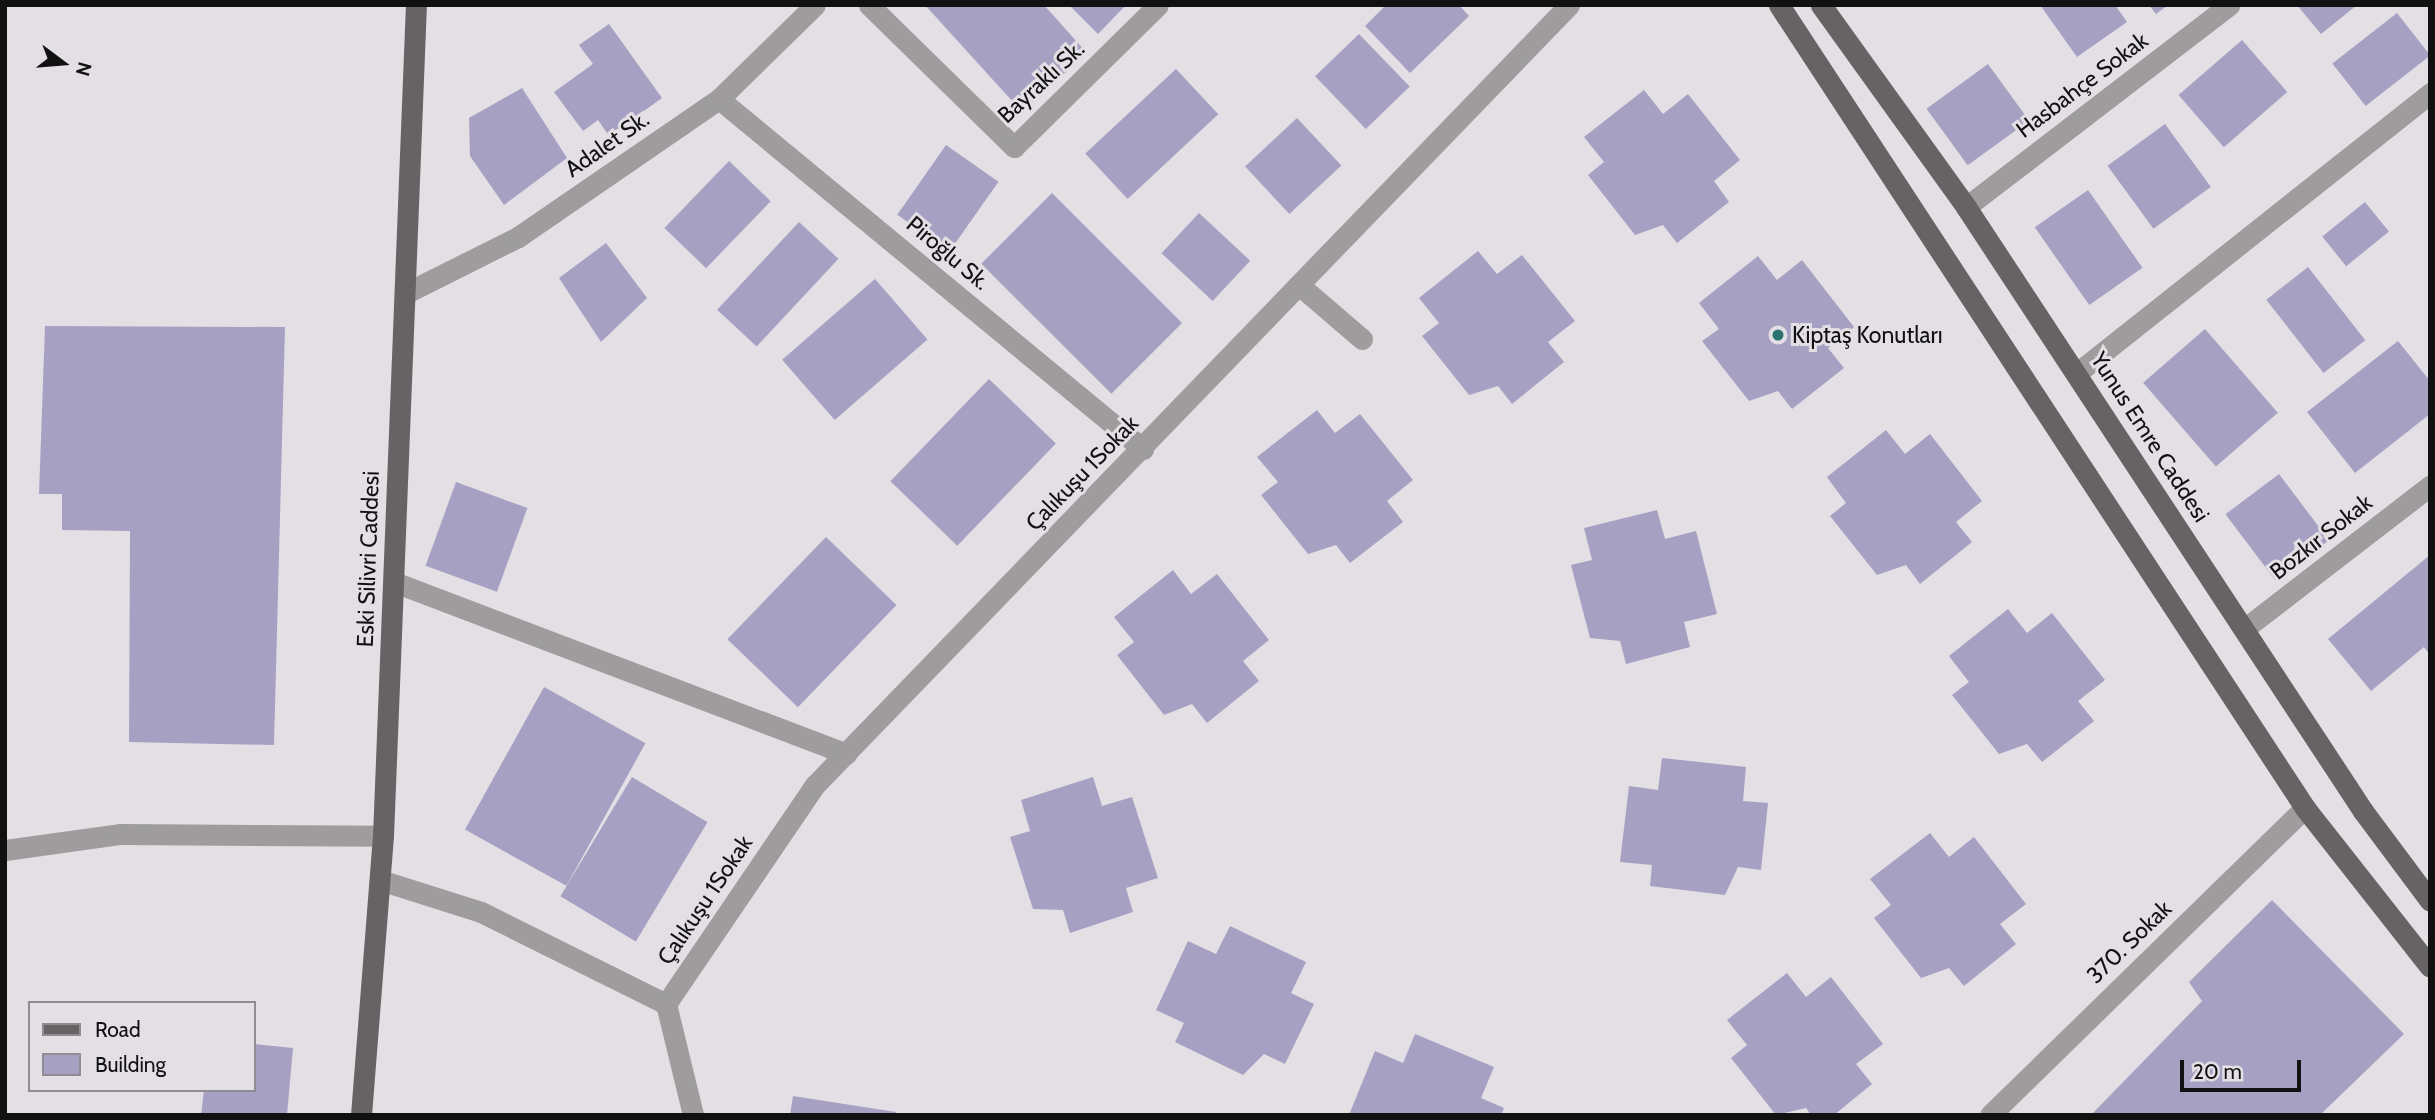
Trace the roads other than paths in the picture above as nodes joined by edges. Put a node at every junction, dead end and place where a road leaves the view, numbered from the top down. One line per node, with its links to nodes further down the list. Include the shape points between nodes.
1 (416, 5): 13 (main road, Eski Silivri Caddesi)
2 (815, 5): 10 (street, Adalet Sk.)
3 (869, 5): 4 (street, Bayraklı Sk., via 1014,147)
4 (1158, 5)
5 (1569, 5): 12 (street, Çalıkuşu 1Sokak)
6 (1779, 5): 21 (main road)
7 (1821, 5): 11 (main road, Yunus Emre Caddesi)
8 (2230, 5): 11 (street, Hasbahçe Sokak)
9 (2430, 93): 15 (street)
10 (719, 99): 13 (street, Adalet Sk., via 518,237); 16 (street, Piroğlu Sk.)
11 (1966, 207): 15 (main road, Yunus Emre Caddesi)
12 (1299, 285): 14 (street); 16 (street, Çalıkuşu 1Sokak)
13 (406, 293): 18 (main road, Eski Silivri Caddesi)
14 (1362, 339)
15 (2077, 373): 19 (main road, Yunus Emre Caddesi)
16 (1143, 449): 20 (street, Çalıkuşu 1Sokak)
17 (2430, 486): 19 (street, Bozkır Sokak)
18 (394, 582): 20 (street); 22 (main road, Eski Silivri Caddesi)
19 (2244, 629): 25 (main road, Yunus Emre Caddesi)
20 (846, 754): 27 (street, Çalıkuşu 1Sokak, via 816,785)
21 (2305, 808): 26 (main road); 30 (street, 370. Sokak)
22 (383, 836): 23 (street, via 121,834); 24 (main road, Eski Silivri Caddesi)
23 (5, 850)
24 (380, 880): 27 (street, via 481,912); 28 (main road, Eski Silivri Caddesi)
25 (2430, 900)
26 (2430, 967)
27 (666, 1004): 29 (street)
28 (361, 1115)
29 (693, 1115)
30 (1990, 1115)

